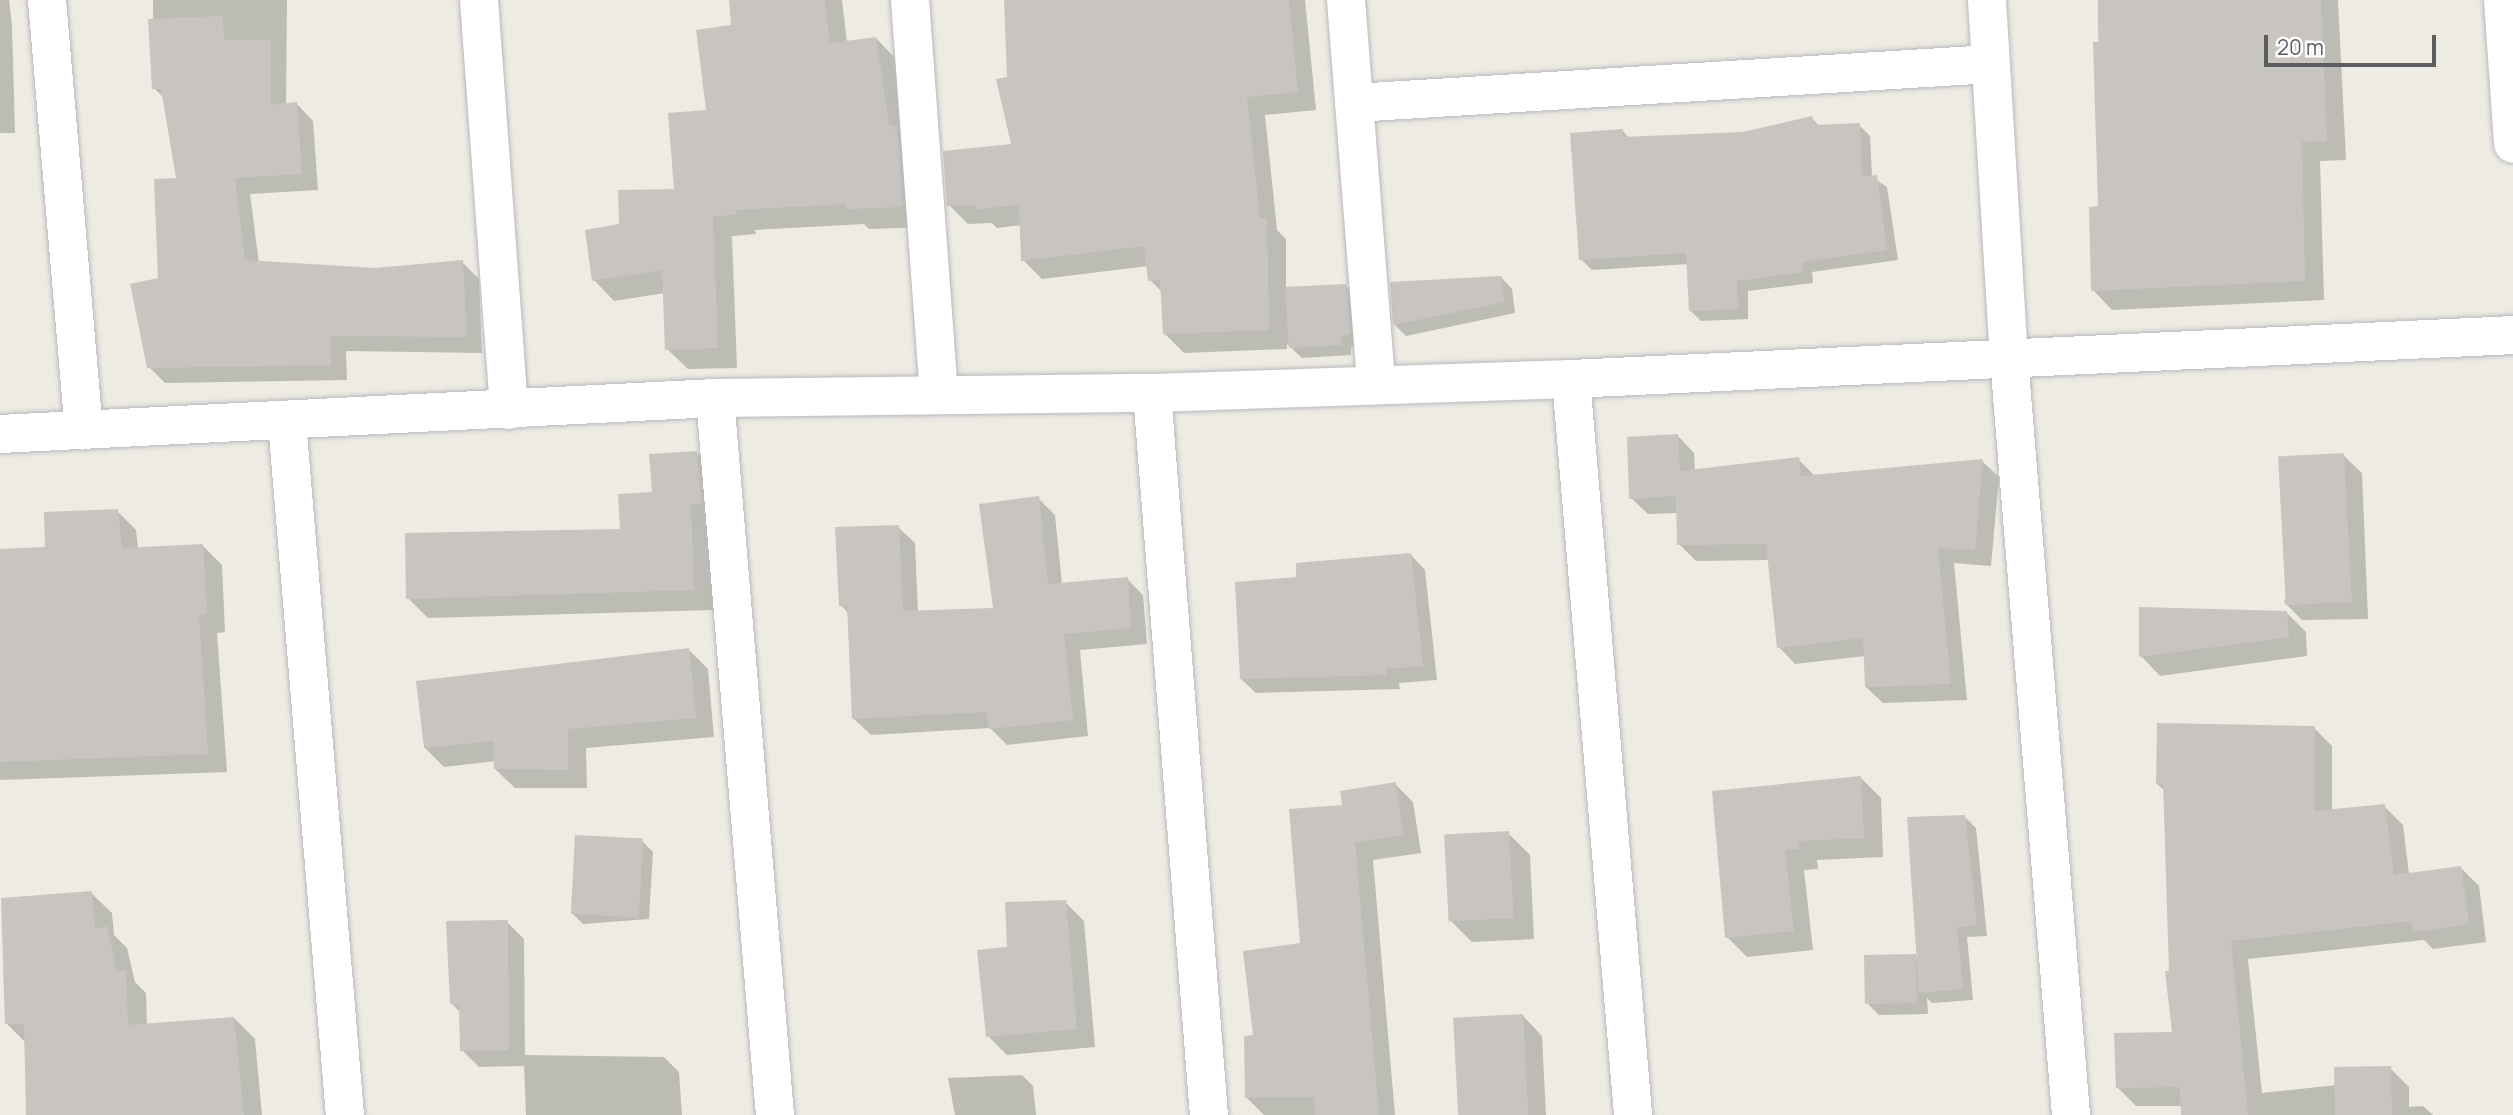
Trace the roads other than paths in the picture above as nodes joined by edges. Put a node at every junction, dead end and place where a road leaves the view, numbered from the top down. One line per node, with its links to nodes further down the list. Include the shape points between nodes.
1 (47, 0): 19 (street)
2 (479, 0): 17 (street)
3 (910, 0): 15 (street)
4 (1346, 0): 8 (street)
5 (1987, 0): 7 (street)
6 (2503, 0): 9 (street)
7 (1991, 64): 8 (street); 11 (street)
8 (1354, 103): 13 (street)
9 (2513, 145)
10 (2513, 335): 11 (street)
11 (2009, 359): 12 (street); 25 (street)
12 (1571, 379): 13 (street); 24 (street)
13 (1376, 383): 14 (street)
14 (1152, 393): 15 (street); 23 (street)
15 (939, 394): 16 (street)
16 (715, 398): 17 (street); 22 (street)
17 (509, 410): 18 (street)
18 (287, 422): 19 (street); 21 (street)
19 (84, 430): 20 (street)
20 (0, 434)
21 (345, 1115)
22 (775, 1115)
23 (1209, 1115)
24 (1633, 1115)
25 (2071, 1115)

